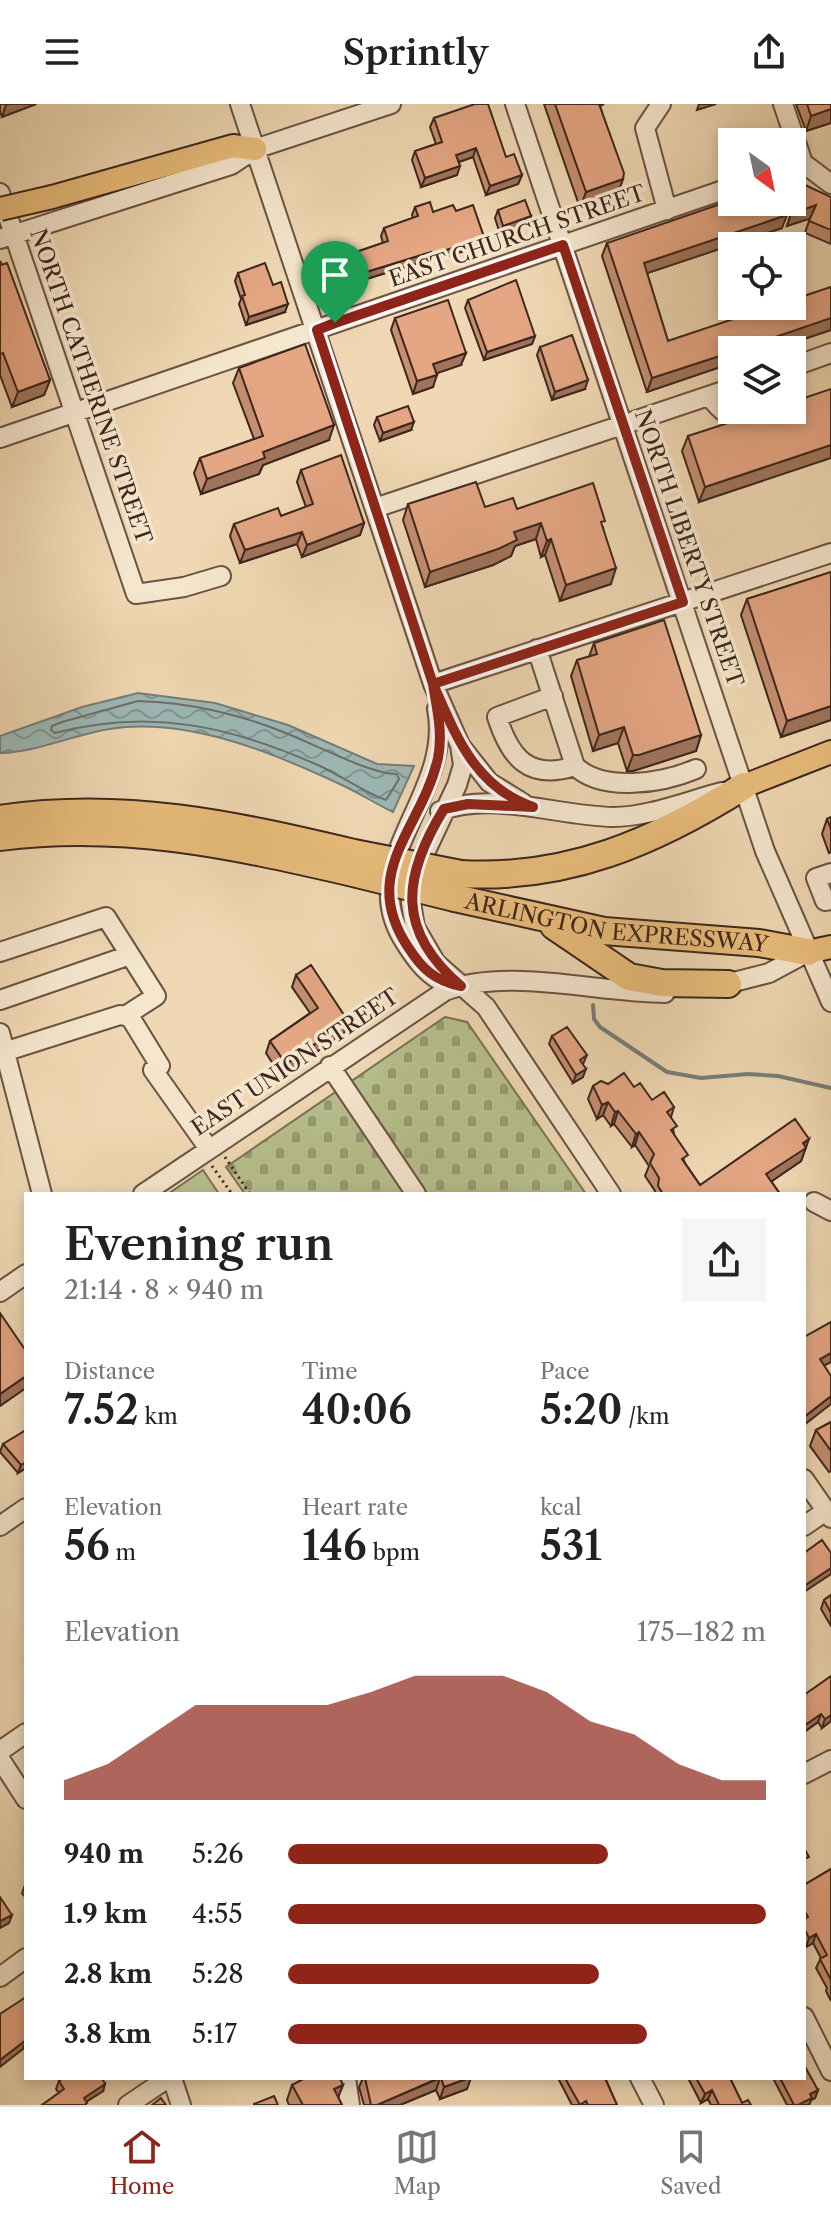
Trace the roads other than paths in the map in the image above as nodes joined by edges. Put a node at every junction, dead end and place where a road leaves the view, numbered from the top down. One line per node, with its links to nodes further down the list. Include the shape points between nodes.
1 (240, 104): 7 (street)
2 (391, 104): 7 (street)
3 (515, 104): 15 (street, NORTH LIBERTY STREET)
4 (661, 104): 13 (street, via 645,128)
5 (783, 104): 6 (street)
6 (789, 128)
7 (255, 149): 12 (main road, bridge, via 233,146); 14 (street, via 231,165); 16 (street)
8 (806, 170): 9 (street)
9 (831, 184)
10 (718, 192): 13 (street, EAST CHURCH STREET)
11 (0, 193): 14 (street, NORTH CATHERINE STREET)
12 (0, 209)
13 (667, 210): 15 (street, EAST CHURCH STREET)
14 (7, 237): 22 (street, NORTH CATHERINE STREET)
15 (563, 245): 16 (street, EAST CHURCH STREET); 23 (street, NORTH LIBERTY STREET)
16 (317, 330): 22 (street, EAST CHURCH STREET); 25 (street)
17 (831, 353): 18 (street)
18 (806, 362)
19 (718, 393): 20 (street)
20 (709, 396): 21 (street); 23 (street)
21 (718, 405)
22 (73, 414): 24 (street, EAST CHURCH STREET); 27 (street, NORTH CATHERINE STREET, via 136,594)
23 (623, 425): 25 (street); 28 (street, NORTH LIBERTY STREET)
24 (0, 438)
25 (375, 508): 30 (street)
26 (831, 553): 28 (street)
27 (221, 576)
28 (683, 602): 29 (street); 36 (street, NORTH LIBERTY STREET)
29 (537, 649): 30 (street); 31 (street)
30 (433, 684): 32 (street); 41 (street, via 440,725 438,756)
31 (553, 696): 34 (street); 34 (street, via 500,714 506,744 526,765 558,772)
32 (458, 740): 37 (street, via 489,782); 38 (street, via 463,765)
33 (831, 752): 36 (main road)
34 (575, 766): 35 (street, via 583,774 637,785)
35 (696, 769)
36 (744, 786): 37 (street, via 622,816); 44 (highway, ARLINGTON EXPRESSWAY, via 663,833 614,854); 46 (street, NORTH LIBERTY STREET)
37 (533, 807): 38 (street, via 468,804)
38 (444, 809): 41 (street); 52 (street, via 418,865 411,909 424,948)
39 (0, 819): 40 (highway, ARLINGTON EXPRESSWAY)
40 (79, 821): 42 (highway, ARLINGTON EXPRESSWAY); 44 (highway, ARLINGTON EXPRESSWAY, bridge, via 351,863)
41 (408, 830): 52 (street, via 389,872 394,923 425,970)
42 (0, 837)
43 (831, 873): 45 (street, via 816,878)
44 (458, 886): 47 (highway, ARLINGTON EXPRESSWAY)
45 (828, 900): 46 (street)
46 (790, 912): 48 (street, NORTH LIBERTY STREET)
47 (536, 918): 48 (highway, ARLINGTON EXPRESSWAY, via 604,931); 51 (highway, via 629,977)
48 (819, 950): 51 (street, EAST UNION STREET, via 769,973); 54 (street, NORTH LIBERTY STREET)
49 (0, 952): 50 (street, via 106,917)
50 (130, 955): 53 (street); 55 (street, via 156,996)
51 (728, 984): 52 (street, EAST UNION STREET, via 665,993 514,983)
52 (461, 986): 57 (street, EAST UNION STREET, via 430,999); 62 (street, via 486,1007)
53 (0, 1000)
54 (831, 1002)
55 (125, 1016): 56 (street); 58 (street, via 160,1066 153,1070)
56 (3, 1042): 59 (street)
57 (330, 1066): 58 (street, EAST UNION STREET); 61 (street)
58 (209, 1149): 60 (street, EAST UNION STREET)
59 (41, 1192)
60 (146, 1192)
61 (415, 1192)
62 (610, 1192)
63 (814, 1202): 64 (street)
64 (831, 1211)
65 (24, 1275): 66 (street)
66 (0, 1292)
67 (806, 1482): 69 (street)
68 (24, 1509): 71 (street)
69 (829, 1514): 70 (street)
70 (806, 1525)
71 (0, 1526)
72 (24, 1734): 73 (street)
73 (0, 1751)
74 (0, 1759): 77 (street)
75 (831, 1760): 76 (street)
76 (806, 1773)
77 (24, 1796)
78 (24, 1959): 79 (street)
79 (0, 1977)
80 (806, 2021): 81 (street)
81 (831, 2071)
82 (167, 2080): 86 (street)
83 (171, 2080): 87 (street)
84 (346, 2080): 88 (street)
85 (641, 2080): 89 (street)
86 (128, 2105)
87 (181, 2105)
88 (350, 2105)
89 (654, 2105)

